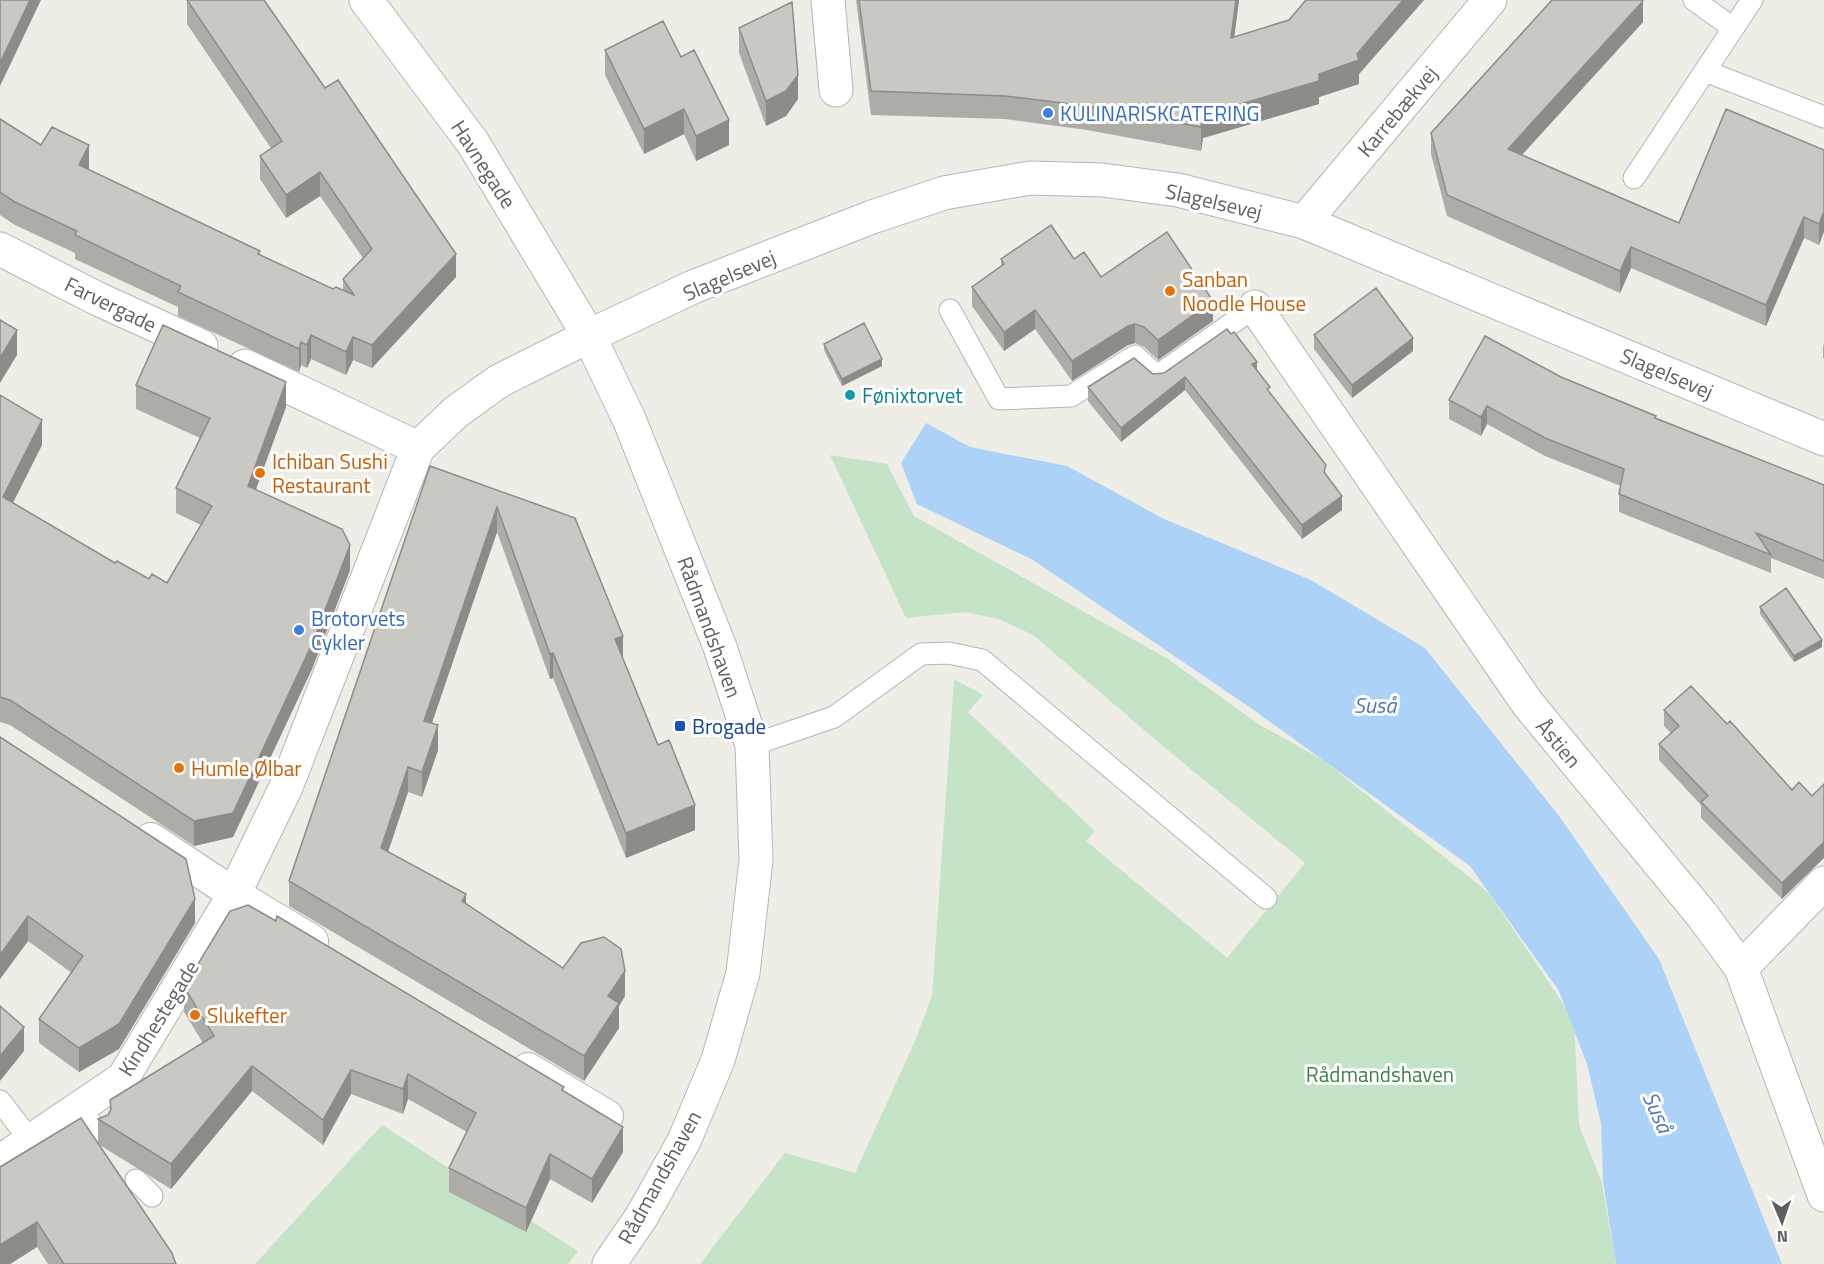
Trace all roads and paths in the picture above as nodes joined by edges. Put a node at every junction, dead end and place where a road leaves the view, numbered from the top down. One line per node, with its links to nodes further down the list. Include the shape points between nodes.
1 (366, 0): 15 (street, Havnegade, via 473,143)
2 (828, 0): 8 (street)
3 (1491, 0): 11 (street, Karrebækvej)
4 (1694, 0): 6 (lane)
5 (1752, 0): 6 (lane)
6 (1732, 28): 7 (lane)
7 (1705, 71): 9 (lane); 10 (lane)
8 (836, 90)
9 (1824, 117)
10 (1634, 178)
11 (1304, 222): 15 (street, Slagelsevej, via 1178,190 1102,180 1030,178 944,193 872,218 693,287); 16 (street, Slagelsevej)
12 (0, 249): 17 (street, Farvergade)
13 (1256, 308): 14 (lane, via 1156,376 1135,356 1071,396 999,399); 24 (street, Åstien, via 1528,704)
14 (950, 310)
15 (589, 336): 17 (street, via 500,381 456,412); 18 (street, Rådmandshaven, via 629,419 720,647)
16 (1824, 439)
17 (418, 448): 21 (street, via 286,788)
18 (752, 745): 22 (lane, via 834,717 921,654 949,653 982,660); 33 (street, Rådmandshaven, via 756,860 743,973 718,1060 684,1141 642,1216)
19 (127, 823): 21 (street)
20 (1824, 883): 24 (street)
21 (234, 894): 23 (street); 28 (street, Kindhestegade, via 123,1078 88,1120)
22 (1266, 898)
23 (334, 954)
24 (1742, 968): 31 (street, Åstien)
25 (506, 1056): 27 (street)
26 (0, 1101): 28 (lane)
27 (607, 1116)
28 (31, 1141): 29 (street, Kindhestegade)
29 (0, 1161)
30 (135, 1179): 32 (lane)
31 (1824, 1195)
32 (152, 1196)
33 (609, 1264)

